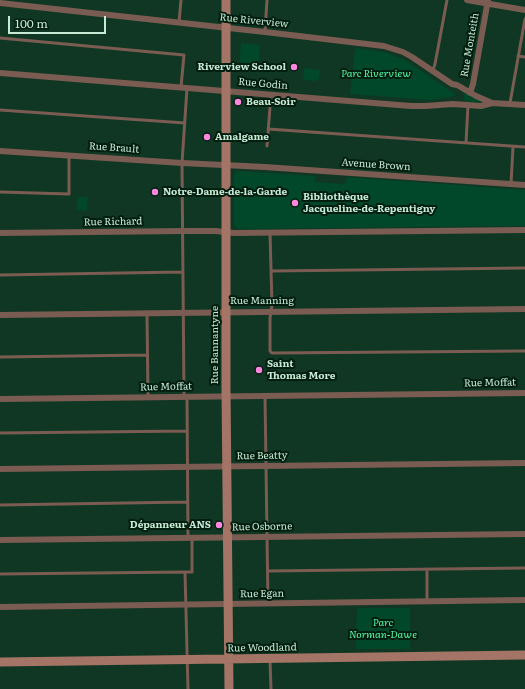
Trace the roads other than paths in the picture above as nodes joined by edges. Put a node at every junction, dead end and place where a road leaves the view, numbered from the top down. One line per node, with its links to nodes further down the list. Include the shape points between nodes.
1 (181, 0): 10 (lane)
2 (226, 0): 11 (street, Rue Bannantyne)
3 (266, 0): 12 (lane)
4 (447, 0): 16 (lane)
5 (467, 0): 6 (street)
6 (488, 2): 8 (street); 20 (street, Rue Monteith)
7 (0, 3): 10 (street, Rue Riverview)
8 (525, 10)
9 (525, 18): 14 (lane)
10 (179, 22): 11 (street, Rue Riverview)
11 (226, 28): 12 (street, Rue Riverview); 19 (street, Rue Bannantyne)
12 (265, 32): 16 (street, Rue Riverview, via 384,46 412,56)
13 (0, 38): 18 (lane, via 184,55)
14 (518, 56): 15 (lane); 23 (lane)
15 (525, 57)
16 (432, 70): 20 (street, Rue Riverview)
17 (0, 73): 18 (street, Rue Godin)
18 (184, 87): 19 (street, Rue Godin); 27 (lane)
19 (226, 91): 21 (street, Rue Godin); 36 (street, Rue Bannantyne)
20 (470, 93): 22 (street, Rue Riverview)
21 (271, 94): 24 (street, Rue Godin, via 411,106); 28 (lane)
22 (492, 103): 23 (street, Rue Godin); 24 (street, Rue Godin, via 481,106)
23 (510, 104): 25 (street, Rue Godin)
24 (468, 105): 29 (lane)
25 (525, 105)
26 (0, 110): 27 (lane)
27 (185, 123): 35 (lane)
28 (268, 129): 29 (lane); 30 (lane)
29 (466, 143): 31 (lane)
30 (267, 146)
31 (513, 146): 32 (lane); 37 (lane)
32 (525, 147)
33 (0, 151): 34 (street, Rue Brault)
34 (69, 155): 35 (street, Rue Brault); 39 (lane, via 69,194)
35 (182, 163): 36 (street, Rue Brault); 41 (lane)
36 (226, 165): 37 (street, Avenue Brown); 42 (street, Rue Bannantyne)
37 (511, 184): 38 (street, Avenue Brown)
38 (525, 185)
39 (0, 192)
40 (525, 230): 43 (street)
41 (182, 231): 42 (street, Rue Richard); 44 (street, Rue Richard); 47 (lane)
42 (226, 232): 43 (street); 51 (street, Rue Bannantyne)
43 (270, 232): 46 (lane)
44 (0, 233)
45 (525, 268): 46 (lane)
46 (271, 271): 52 (lane)
47 (182, 272): 48 (lane); 50 (lane)
48 (0, 275)
49 (525, 309): 52 (street, Rue Manning)
50 (183, 312): 51 (street, Rue Manning); 53 (street, Rue Manning); 59 (lane)
51 (226, 312): 52 (street, Rue Manning); 60 (street, Rue Bannantyne)
52 (271, 312): 55 (lane, via 272,353)
53 (147, 313): 54 (street, Rue Manning); 56 (lane)
54 (0, 315)
55 (525, 351)
56 (148, 355): 57 (lane); 62 (lane)
57 (0, 357)
58 (525, 393): 61 (street, Rue Moffat)
59 (185, 396): 60 (street, Rue Moffat); 62 (street, Rue Moffat); 64 (lane)
60 (226, 396): 61 (street, Rue Moffat); 67 (street, Rue Bannantyne)
61 (265, 396): 68 (lane)
62 (148, 397): 63 (street, Rue Moffat)
63 (0, 398)
64 (187, 431): 65 (lane); 69 (lane)
65 (0, 433)
66 (525, 463): 68 (street, Rue Beatty)
67 (226, 466): 68 (street, Rue Beatty); 69 (street, Rue Beatty); 74 (street, Rue Bannantyne)
68 (266, 466): 75 (lane)
69 (187, 467): 70 (street, Rue Beatty); 71 (lane)
70 (0, 469)
71 (187, 502): 72 (lane); 76 (lane)
72 (0, 505)
73 (525, 534): 75 (street, Rue Osborne)
74 (227, 537): 75 (street, Rue Osborne); 76 (street, Rue Osborne); 85 (street, Rue Bannantyne)
75 (267, 537): 80 (lane)
76 (190, 538): 77 (street, Rue Osborne); 81 (lane, via 192,572)
77 (0, 540)
78 (525, 568): 79 (lane)
79 (427, 570): 80 (lane); 84 (lane)
80 (268, 571): 86 (lane)
81 (186, 572): 82 (lane); 87 (lane)
82 (0, 574)
83 (525, 600): 84 (street, Rue Egan)
84 (427, 602): 86 (street, Rue Egan)
85 (227, 604): 86 (street, Rue Egan); 87 (street, Rue Egan); 90 (street, Rue Bannantyne)
86 (268, 604)
87 (186, 605): 88 (street, Rue Egan); 92 (lane)
88 (0, 607)
89 (525, 655): 91 (street, Rue Woodland)
90 (228, 659): 91 (street, Rue Woodland); 92 (street, Rue Woodland); 95 (street, Rue Bannantyne)
91 (270, 659): 96 (lane)
92 (187, 660): 93 (street, Rue Woodland); 94 (lane)
93 (0, 662)
94 (188, 689)
95 (229, 689)
96 (271, 689)

